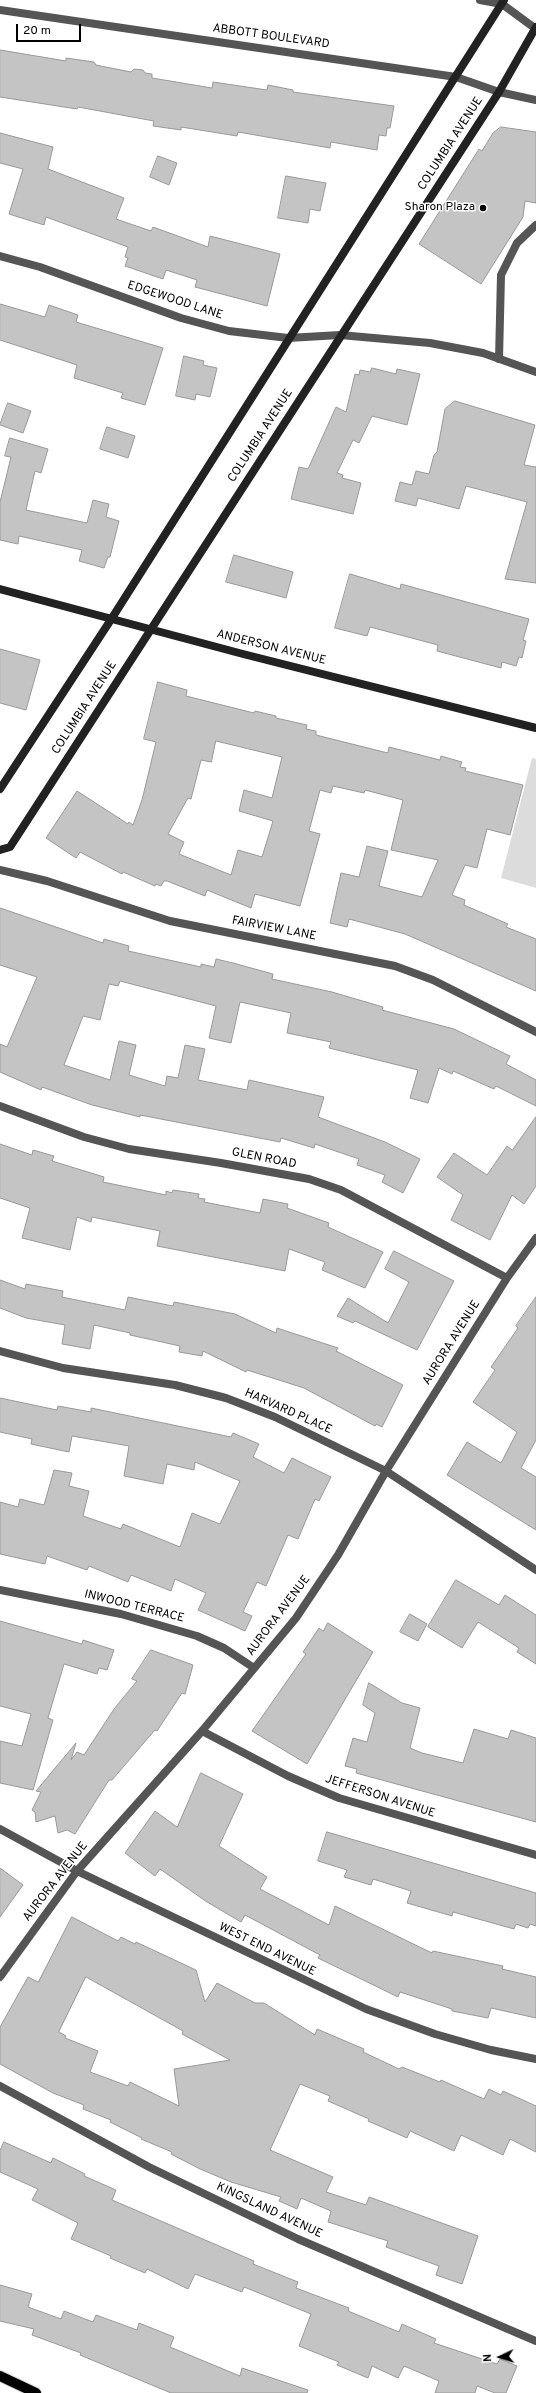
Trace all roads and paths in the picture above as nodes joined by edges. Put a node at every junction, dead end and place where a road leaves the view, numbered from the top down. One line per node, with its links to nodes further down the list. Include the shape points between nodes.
1 (480, 0): 2 (street)
2 (503, 2): 4 (street); 5 (street)
3 (0, 10): 5 (street, ABBOTT BOULEVARD)
4 (536, 28): 6 (street, COLUMBIA AVENUE)
5 (456, 77): 6 (street, ABBOTT BOULEVARD); 11 (street)
6 (499, 92): 7 (street, ABBOTT BOULEVARD); 10 (street, COLUMBIA AVENUE)
7 (536, 100)
8 (536, 225): 12 (street, via 517,243 501,275)
9 (0, 256): 11 (street, EDGEWOOD LANE, via 40,267 180,318 230,331)
10 (340, 335): 11 (street, EDGEWOOD LANE); 12 (street, EDGEWOOD LANE, via 430,343); 16 (street, COLUMBIA AVENUE)
11 (288, 338): 15 (street)
12 (499, 358): 13 (street, EDGEWOOD LANE)
13 (536, 372)
14 (0, 589): 15 (street, ANDERSON AVENUE)
15 (112, 618): 16 (street, ANDERSON AVENUE); 18 (street)
16 (151, 629): 17 (street, ANDERSON AVENUE); 19 (street, COLUMBIA AVENUE, via 10,847)
17 (536, 728)
18 (0, 789)
19 (0, 850)
20 (0, 870): 21 (street, FAIRVIEW LANE, via 46,881 170,921 395,966 433,980)
21 (536, 1032)
22 (0, 1106): 24 (street, GLEN ROAD, via 84,1137 129,1149 302,1178 341,1190)
23 (536, 1238): 24 (street, AURORA AVENUE)
24 (507, 1278): 26 (street, AURORA AVENUE)
25 (0, 1352): 26 (street, HARVARD PLACE, via 63,1368 175,1385 226,1398 276,1417)
26 (386, 1471): 27 (street, HARVARD PLACE); 29 (street, AURORA AVENUE, via 338,1555 296,1618)
27 (536, 1570)
28 (0, 1590): 29 (street, INWOOD TERRACE, via 121,1614 197,1636 224,1648)
29 (254, 1668): 30 (street, AURORA AVENUE)
30 (202, 1731): 32 (street, JEFFERSON AVENUE, via 288,1776 339,1798); 33 (street, AURORA AVENUE)
31 (0, 1829): 33 (street, WEST END AVENUE)
32 (536, 1856)
33 (77, 1871): 34 (street, AURORA AVENUE); 35 (street, WEST END AVENUE, via 366,2009 435,2034 491,2050)
34 (0, 1978)
35 (536, 2059)
36 (0, 2086): 37 (street, KINGSLAND AVENUE, via 149,2166 298,2239)
37 (536, 2341)
38 (0, 2376): 39 (main road)
39 (36, 2393)

